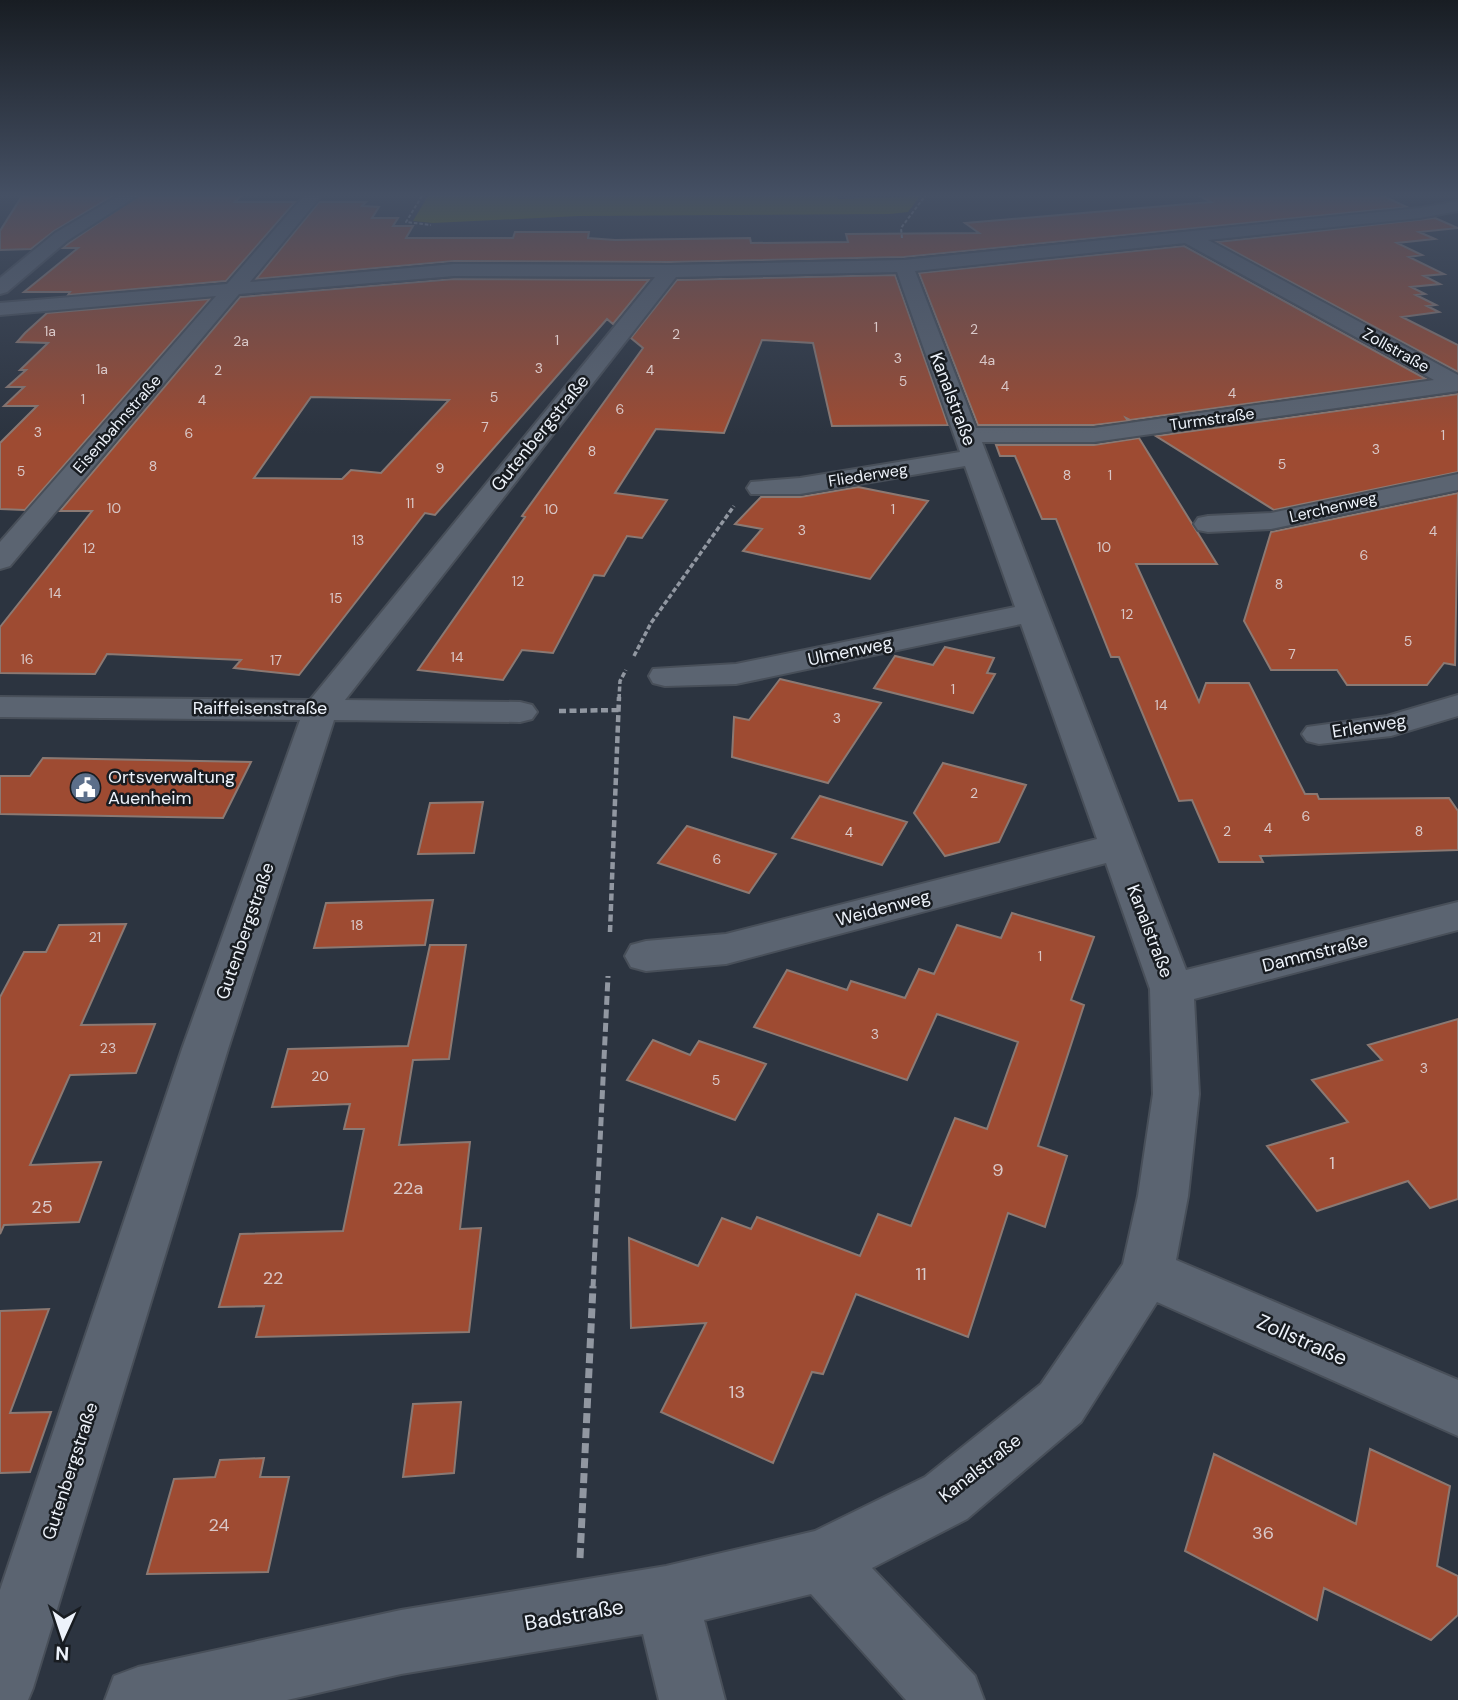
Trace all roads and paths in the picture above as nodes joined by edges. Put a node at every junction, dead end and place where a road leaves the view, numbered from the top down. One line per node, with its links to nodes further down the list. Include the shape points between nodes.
1 (15, 275): 7 (street)
2 (245, 275): 8 (street, Eisenbahnstraße)
3 (392, 275): 8 (street)
4 (667, 275): 22 (street, Gutenbergstraße)
5 (907, 275): 11 (street, Kanalstraße)
6 (1259, 275): 10 (street, Zollstraße)
7 (0, 288)
8 (233, 289): 9 (street); 15 (street, Eisenbahnstraße)
9 (0, 309)
10 (1458, 384): 11 (street, Turmstraße, via 1094,435)
11 (970, 446): 13 (street, Fliederweg, via 800,486); 16 (street, Kanalstraße)
12 (1458, 482): 14 (street, Lerchenweg, via 1271,521)
13 (760, 488): 17 (path, via 739,500 651,623)
14 (1208, 524)
15 (0, 560)
16 (1033, 612): 19 (street, Ulmenweg, via 736,674); 26 (street, Kanalstraße)
17 (633, 658)
18 (626, 669): 23 (path, via 620,681)
19 (665, 676)
20 (1458, 705): 25 (street, Erlenweg, via 1391,726)
21 (0, 707): 22 (street, Raiffeisenstraße)
22 (321, 708): 24 (street, Raiffeisenstraße); 37 (street, Gutenbergstraße, via 205,1049)
23 (619, 710): 24 (path); 28 (path)
24 (520, 712)
25 (1319, 734)
26 (1117, 846): 29 (street, Weidenweg, via 726,949); 31 (street, Kanalstraße)
27 (1458, 916): 31 (street, Dammstraße)
28 (609, 944)
29 (646, 956)
30 (608, 972): 36 (path)
31 (1172, 989): 32 (street, Kanalstraße, via 1176,1094 1163,1196)
32 (1147, 1272): 33 (street, Zollstraße); 34 (street, Kanalstraße, via 1061,1403 946,1498)
33 (1458, 1408)
34 (822, 1560): 35 (street, Badstraße); 40 (street)
35 (666, 1598): 36 (street, Badstraße); 39 (street)
36 (577, 1615): 38 (street, Badstraße, via 401,1642)
37 (0, 1688)
38 (138, 1700)
39 (692, 1700)
40 (951, 1700)

